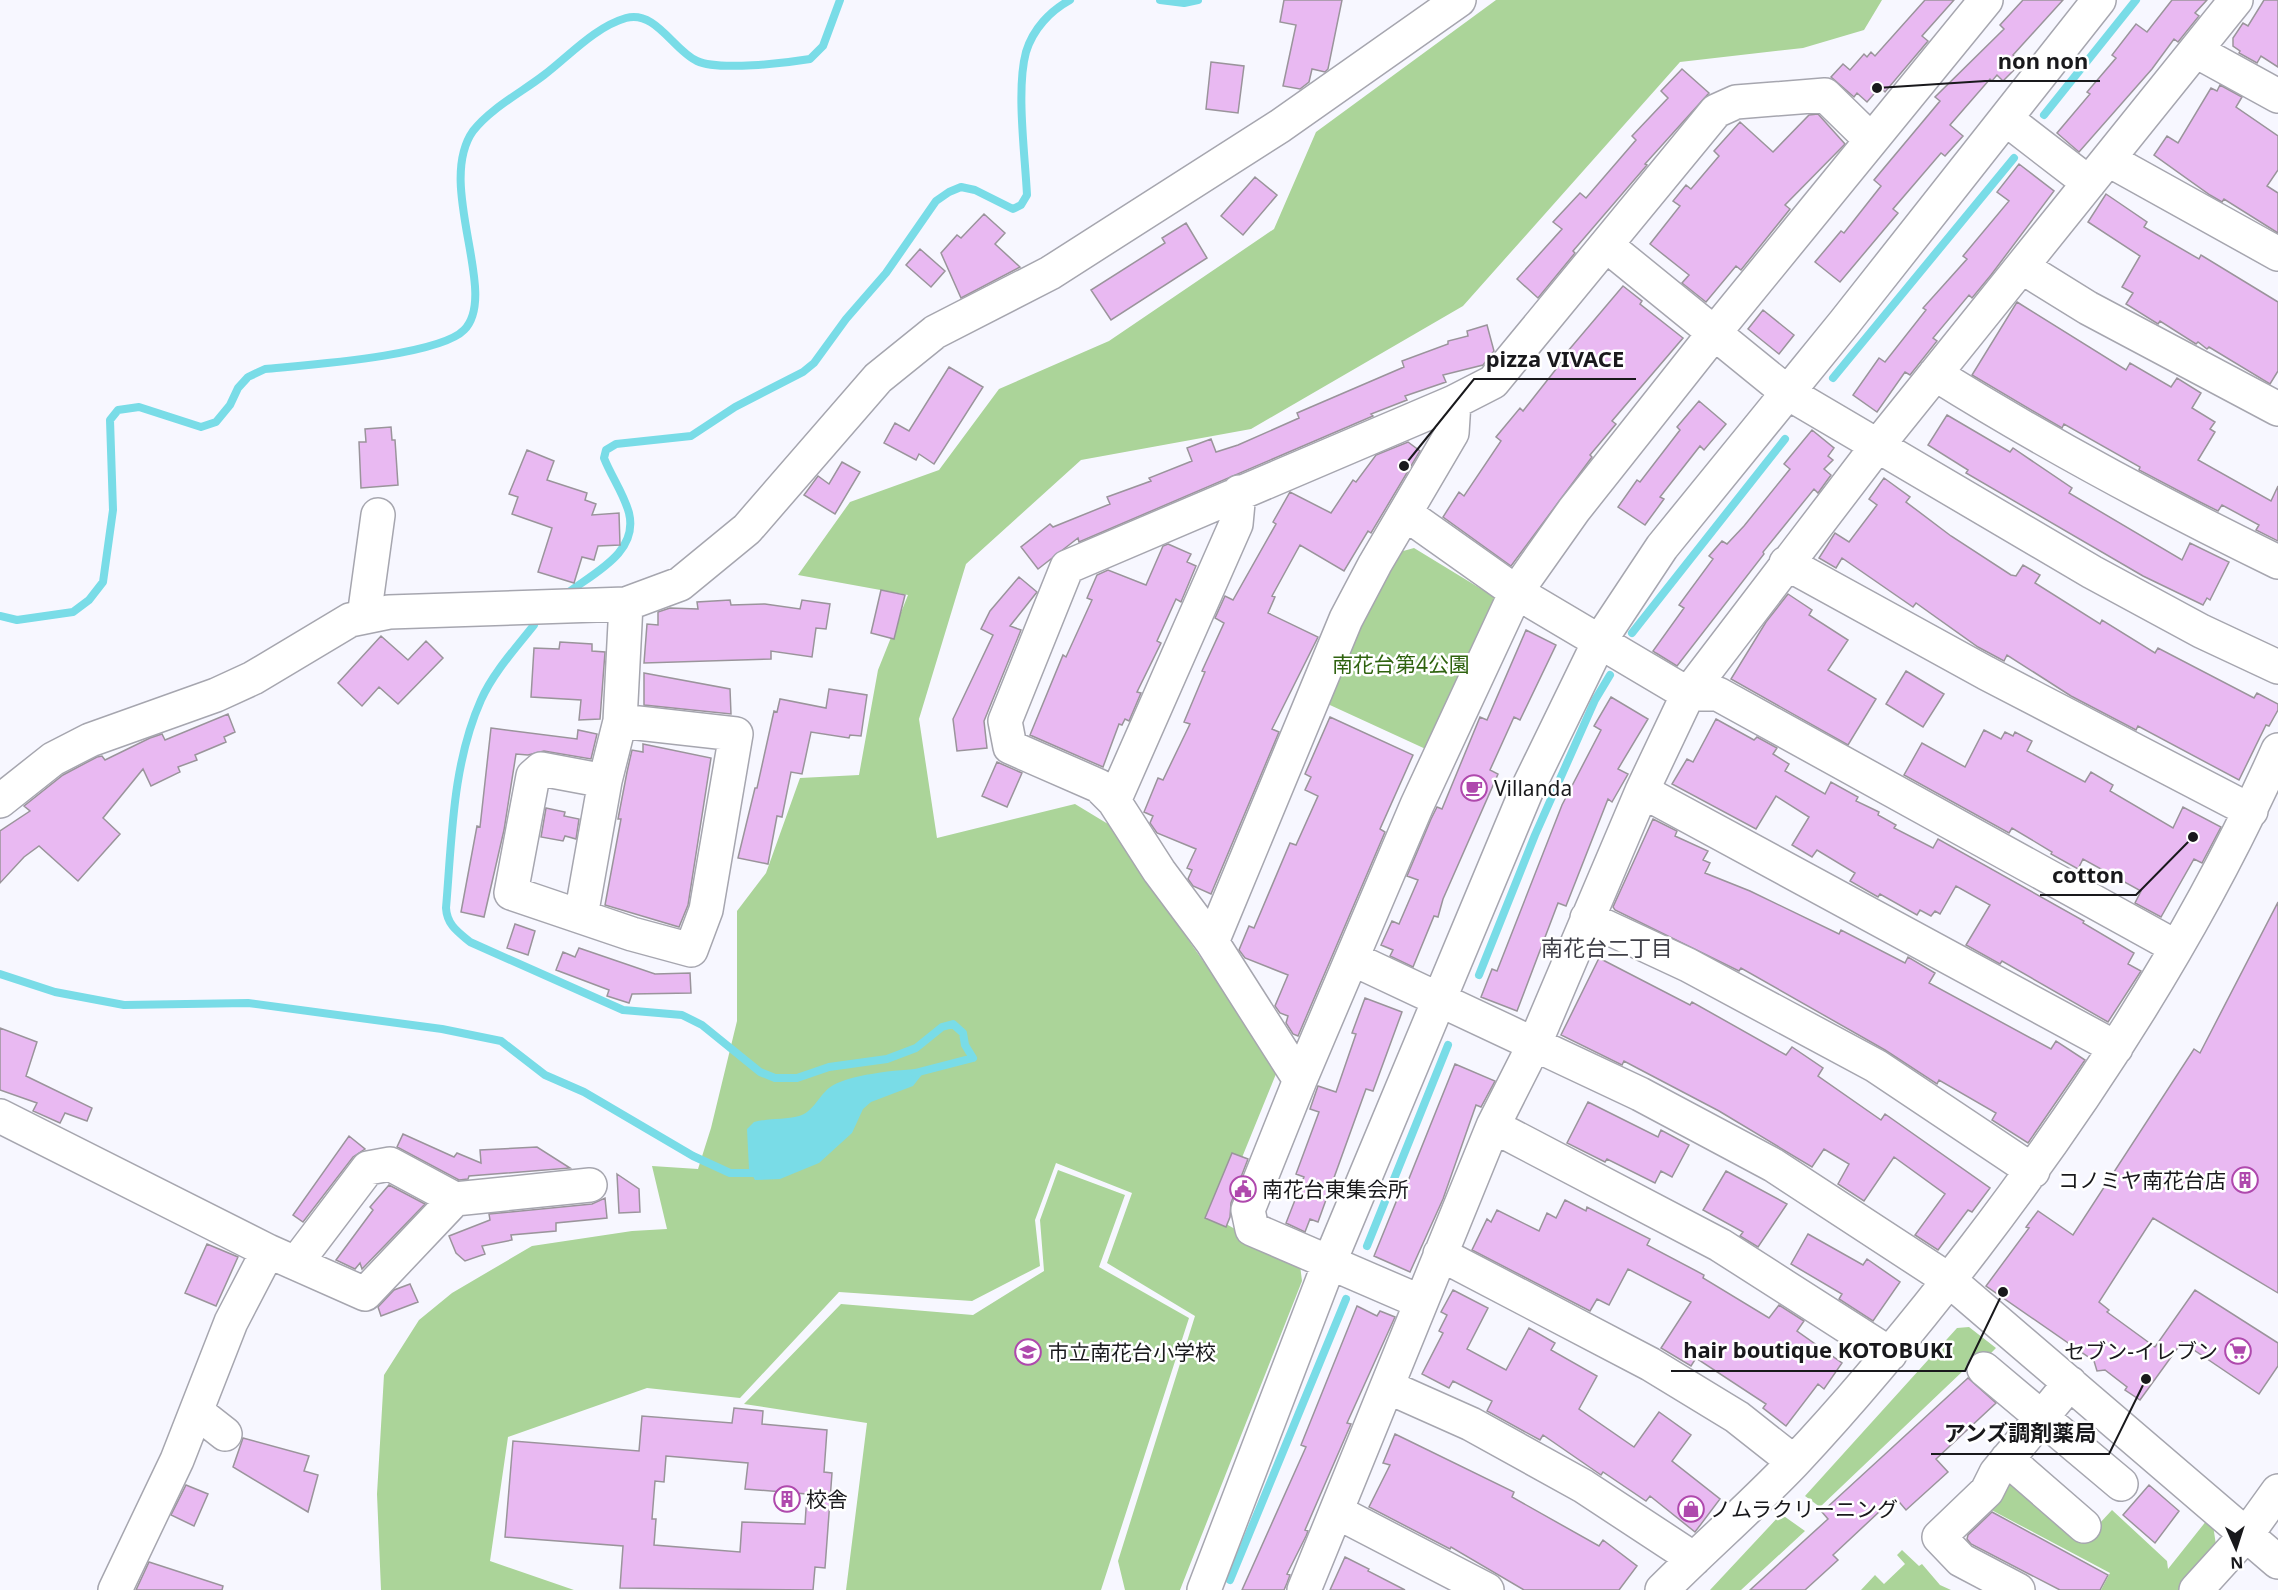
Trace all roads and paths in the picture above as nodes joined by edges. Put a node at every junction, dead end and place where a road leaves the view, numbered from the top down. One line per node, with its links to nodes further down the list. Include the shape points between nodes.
1 (1459, 0): 25 (street, via 1280,126 1050,273 935,332 878,378 747,529 680,584)
2 (1986, 0): 8 (street)
3 (2099, 0): 7 (street)
4 (2236, 0): 5 (street)
5 (2196, 51): 6 (street); 9 (street)
6 (2278, 96)
7 (2006, 119): 9 (street); 15 (street)
8 (1870, 139): 10 (street, via 1825,95 1736,102 1716,111); 13 (street)
9 (2099, 172): 11 (street); 12 (street)
10 (1606, 245): 13 (street); 16 (street, via 1493,382)
11 (2278, 254)
12 (2022, 267): 14 (street); 17 (street, via 2088,308)
13 (1715, 332): 15 (street); 24 (street, via 1574,510)
14 (1935, 374): 18 (street); 23 (street, via 2142,495)
15 (1788, 393): 18 (street); 27 (street, via 1662,547)
16 (1454, 402): 19 (street); 20 (street, via 1452,433)
17 (2278, 409)
18 (1878, 445): 22 (street); 28 (street, via 2092,572)
19 (1239, 492): 35 (street, via 1236,524); 35 (street, via 1067,567 1041,630 1005,721 1010,747 1100,786)
20 (1406, 514): 24 (street); 39 (street, via 1346,619)
21 (378, 515): 26 (street)
22 (1786, 562): 29 (street); 36 (street, via 1986,673)
23 (2278, 562)
24 (1516, 592): 27 (street); 41 (street, via 1417,805)
25 (626, 604): 26 (street, via 389,612); 30 (street)
26 (364, 617): 34 (street, via 350,620 253,678 216,695 90,740 53,759)
27 (1599, 642): 29 (street); 42 (street, via 1526,792)
28 (2278, 667)
29 (1688, 694): 33 (street); 40 (street, via 1718,694)
30 (620, 721): 32 (street); 37 (street, via 736,734 706,909 692,950)
31 (2278, 750): 36 (street)
32 (605, 781): 37 (street); 37 (street, via 541,769 533,776 511,893)
33 (1642, 791): 38 (street); 44 (street)
34 (0, 801)
35 (1114, 801): 39 (street)
36 (2251, 811): 40 (street)
37 (581, 916)
38 (1587, 918): 43 (street); 48 (street, via 1688,965 1876,1066)
39 (1212, 942): 45 (street)
40 (2176, 947): 44 (street)
41 (1353, 959): 42 (street); 45 (street)
42 (1439, 1002): 43 (street); 53 (street)
43 (1535, 1043): 47 (street); 54 (street, via 1773,1165)
44 (2116, 1048): 48 (street)
45 (1300, 1080): 53 (street, via 1248,1210 1252,1229)
46 (0, 1116): 52 (street)
47 (1493, 1126): 51 (street); 56 (street, via 1720,1245)
48 (2033, 1171): 54 (street)
49 (590, 1185): 50 (street)
50 (455, 1199): 52 (street, via 390,1164 368,1168); 52 (street, via 365,1294)
51 (1440, 1254): 55 (street); 64 (street, via 1650,1364 1737,1417)
52 (282, 1257): 60 (street, via 231,1322)
53 (1330, 1261): 55 (street); 72 (street)
54 (1949, 1280): 56 (street); 58 (street)
55 (1420, 1302): 59 (street)
56 (1890, 1354): 64 (street)
57 (1984, 1369): 61 (street)
58 (2070, 1383): 61 (street); 69 (street)
59 (1388, 1386): 67 (street); 70 (street, via 1471,1424 1583,1486)
60 (197, 1412): 62 (street); 71 (street)
61 (2041, 1419): 63 (street); 65 (street)
62 (225, 1434)
63 (2007, 1459): 68 (street); 76 (street, via 1987,1491 1939,1537 1962,1560)
64 (1794, 1462): 70 (street)
65 (2121, 1484)
66 (2278, 1491): 69 (street)
67 (1337, 1512): 73 (street); 74 (street)
68 (2084, 1526)
69 (2266, 1543): 77 (street); 78 (street)
70 (1694, 1559): 75 (street)
71 (115, 1590)
72 (1203, 1590)
73 (1304, 1590)
74 (1487, 1590)
75 (1662, 1590)
76 (2018, 1590)
77 (2196, 1590)
78 (2227, 1590)

